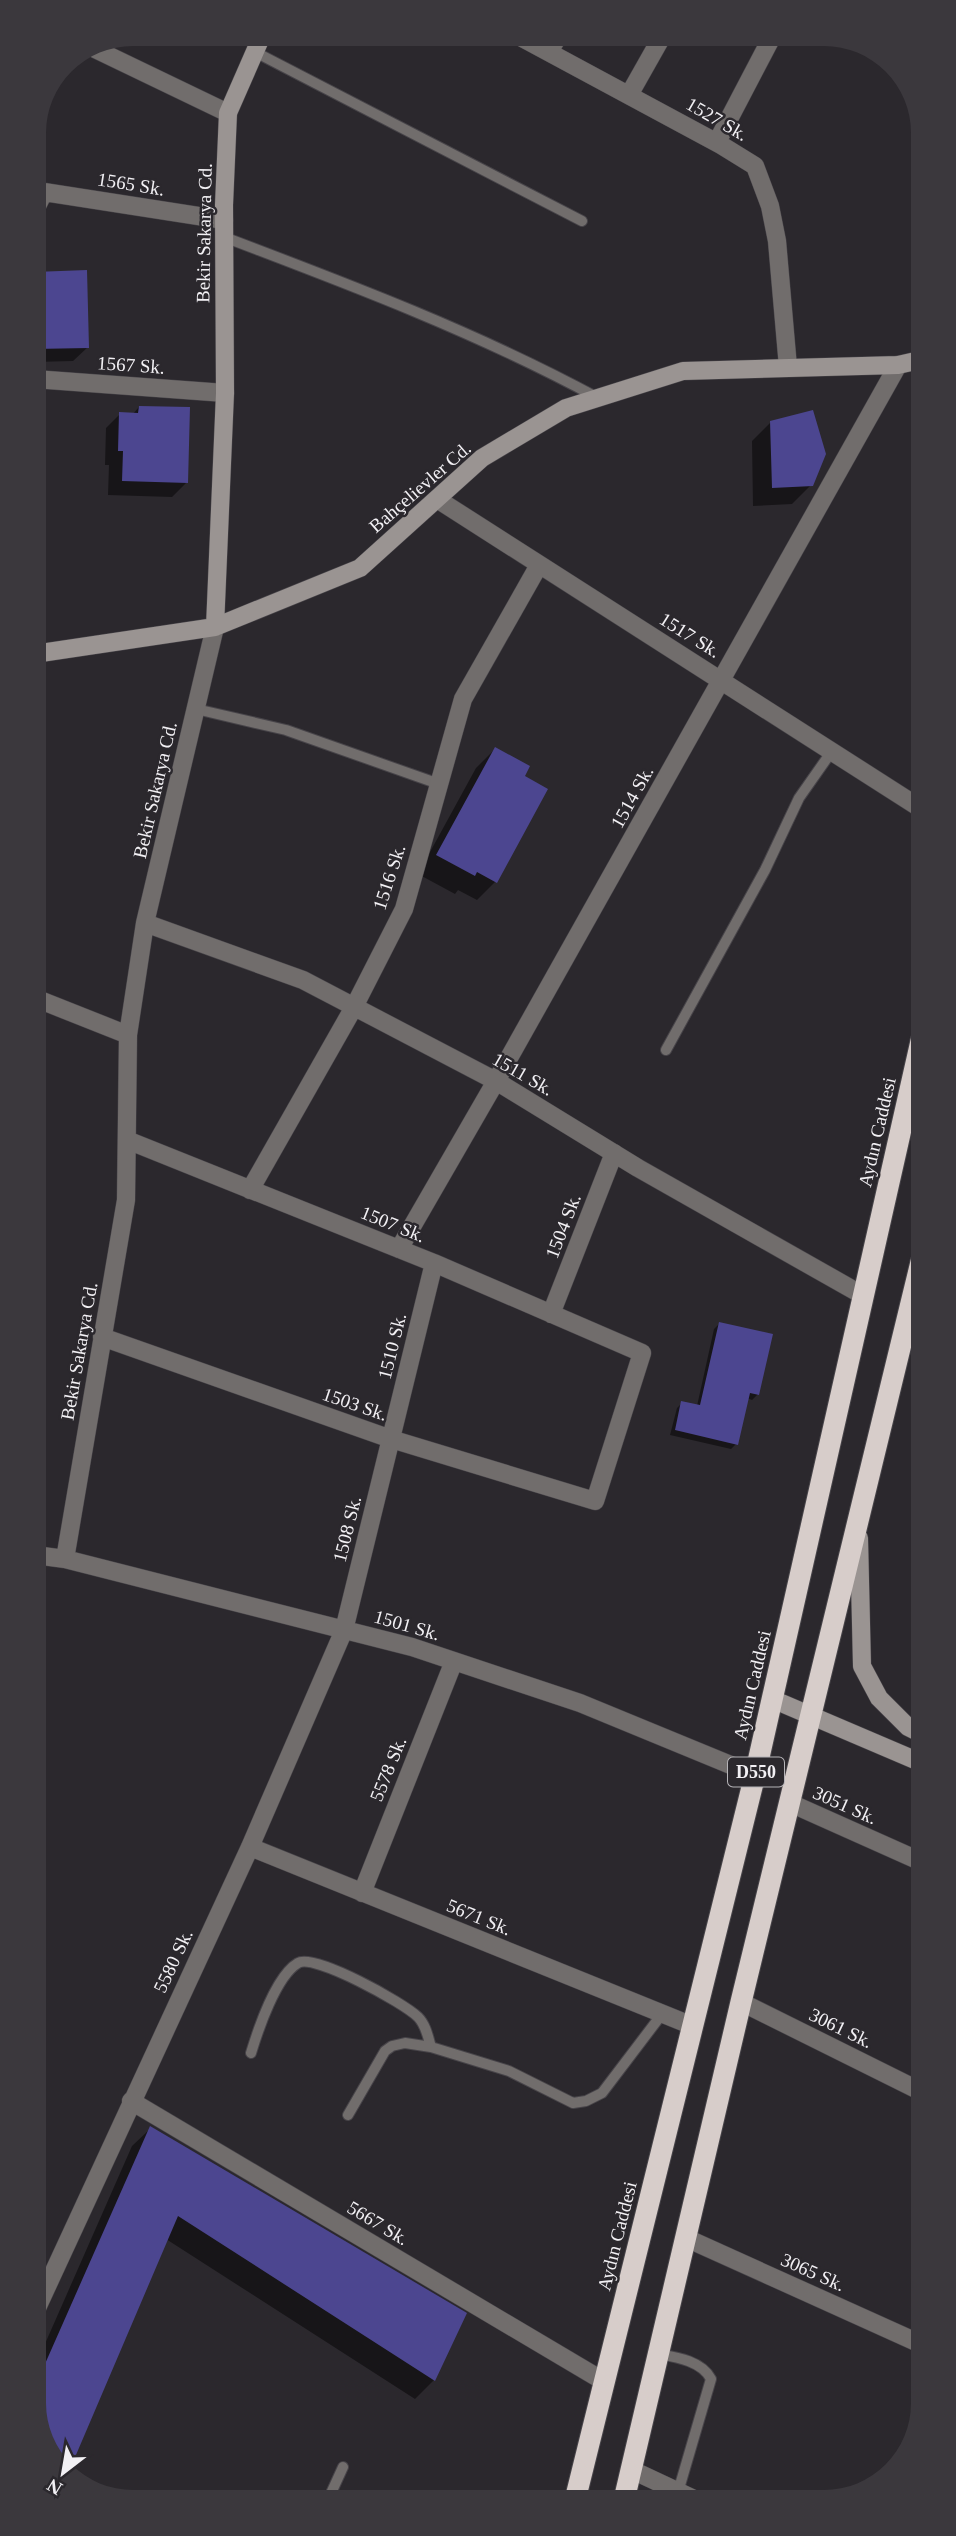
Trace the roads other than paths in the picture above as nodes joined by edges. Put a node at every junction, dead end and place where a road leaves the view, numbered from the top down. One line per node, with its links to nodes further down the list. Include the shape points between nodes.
1 (258, 46): 7 (street, Bekir Sakarya Cd.)
2 (538, 46): 8 (street, 1527 Sk.)
3 (552, 46): 8 (street)
4 (657, 46): 9 (street)
5 (767, 46): 11 (street)
6 (100, 52): 10 (street)
7 (255, 52): 10 (street, Bekir Sakarya Cd.); 13 (lane)
8 (549, 52): 9 (street, 1527 Sk.)
9 (629, 94): 11 (street, 1527 Sk.)
10 (228, 113): 14 (street, Bekir Sakarya Cd.)
11 (717, 142): 17 (street, 1527 Sk., via 754,166 770,206)
12 (46, 191): 14 (street, 1565 Sk.)
13 (582, 221)
14 (224, 228): 19 (street, Bekir Sakarya Cd.); 20 (lane, via 539,366)
15 (911, 362): 16 (street, Bahçelievler Cd.)
16 (898, 365): 17 (street, Bahçelievler Cd.); 25 (street, 1514 Sk.)
17 (788, 367): 20 (street, Bahçelievler Cd., via 683,371)
18 (46, 380): 19 (street, 1567 Sk.)
19 (225, 393): 23 (street, Bekir Sakarya Cd.)
20 (598, 398): 21 (street, Bahçelievler Cd., via 566,408 482,458)
21 (437, 499): 22 (street, 1517 Sk.); 23 (street, Bahçelievler Cd., via 360,568)
22 (540, 565): 25 (street, 1517 Sk.); 28 (street, 1516 Sk., via 463,699)
23 (215, 627): 24 (street, Bahçelievler Cd.); 26 (street, Bekir Sakarya Cd.)
24 (46, 652)
25 (722, 681): 27 (street, 1517 Sk.); 35 (street, 1514 Sk.)
26 (196, 709): 28 (lane, via 286,730); 30 (street, Bekir Sakarya Cd.)
27 (832, 751): 29 (street, 1517 Sk.); 34 (lane, via 799,798 765,870)
28 (439, 784): 32 (street, 1516 Sk., via 404,909)
29 (911, 801)
30 (145, 923): 32 (street, 1511 Sk., via 303,980); 33 (street, Bekir Sakarya Cd.)
31 (46, 1002): 33 (street)
32 (355, 1007): 35 (street, 1511 Sk.); 39 (street, 1516 Sk.)
33 (128, 1035): 37 (street, Bekir Sakarya Cd.)
34 (666, 1050)
35 (496, 1081): 38 (street, 1511 Sk.); 40 (street, 1514 Sk.)
36 (911, 1086): 42 (highway, Aydın Caddesi / D550)
37 (127, 1140): 39 (street, 1507 Sk.); 45 (street, Bekir Sakarya Cd., via 126,1200)
38 (614, 1153): 42 (street, 1511 Sk.); 44 (street, 1504 Sk.)
39 (250, 1190): 40 (street, 1507 Sk.)
40 (399, 1249): 41 (street, 1507 Sk.)
41 (435, 1263): 44 (street, 1507 Sk.); 46 (street, 1510 Sk.)
42 (864, 1296): 53 (highway, Aydın Caddesi / D550)
43 (911, 1302): 48 (highway, D550)
44 (551, 1314): 47 (street, 1507 Sk., via 642,1353)
45 (103, 1337): 46 (street, 1503 Sk.); 50 (street, Bekir Sakarya Cd.)
46 (391, 1439): 47 (street, 1503 Sk.); 51 (street, 1508 Sk.)
47 (595, 1501)
48 (858, 1517): 54 (highway, D550); 55 (street, via 862,1666 878,1698)
49 (46, 1556): 50 (street, 1501 Sk.)
50 (65, 1559): 51 (street, 1501 Sk.)
51 (344, 1629): 52 (street, 1501 Sk.); 59 (street, 5580 Sk.)
52 (454, 1661): 57 (street, 1501 Sk., via 580,1703); 61 (street, 5578 Sk.)
53 (772, 1699): 54 (street); 57 (highway, Aydın Caddesi / D550)
54 (811, 1715): 56 (street); 58 (highway, D550)
55 (911, 1728)
56 (911, 1758)
57 (755, 1775): 64 (highway, Aydın Caddesi / D550)
58 (790, 1803): 60 (street, 3051 Sk.); 62 (highway, D550)
59 (250, 1847): 61 (street, 5671 Sk.); 68 (street, 5580 Sk.)
60 (911, 1857)
61 (362, 1893): 63 (street, 5671 Sk.)
62 (741, 2002): 67 (street, 3061 Sk.); 70 (highway, D550)
63 (662, 2014): 64 (street, 5671 Sk.); 65 (lane, via 602,2093 573,2103 509,2071)
64 (693, 2026): 74 (highway, Aydın Caddesi / D550)
65 (431, 2047): 66 (lane, via 418,2017 308,1960 298,1963 280,1984 259,2023); 69 (lane, via 405,2043 385,2051)
66 (251, 2053)
67 (911, 2087)
68 (131, 2101): 71 (street, 5580 Sk.); 74 (street, 5667 Sk.)
69 (348, 2115)
70 (686, 2238): 72 (street, 3065 Sk.); 73 (highway, D550)
71 (46, 2288)
72 (911, 2340)
73 (659, 2354): 76 (highway, D550); 81 (lane, via 701,2367 711,2379)
74 (605, 2382): 78 (highway, Aydın Caddesi / D550)
75 (343, 2467): 77 (lane)
76 (632, 2470): 79 (highway, D550); 80 (street)
77 (332, 2490)
78 (578, 2490)
79 (627, 2490)
80 (667, 2490)
81 (680, 2490)

